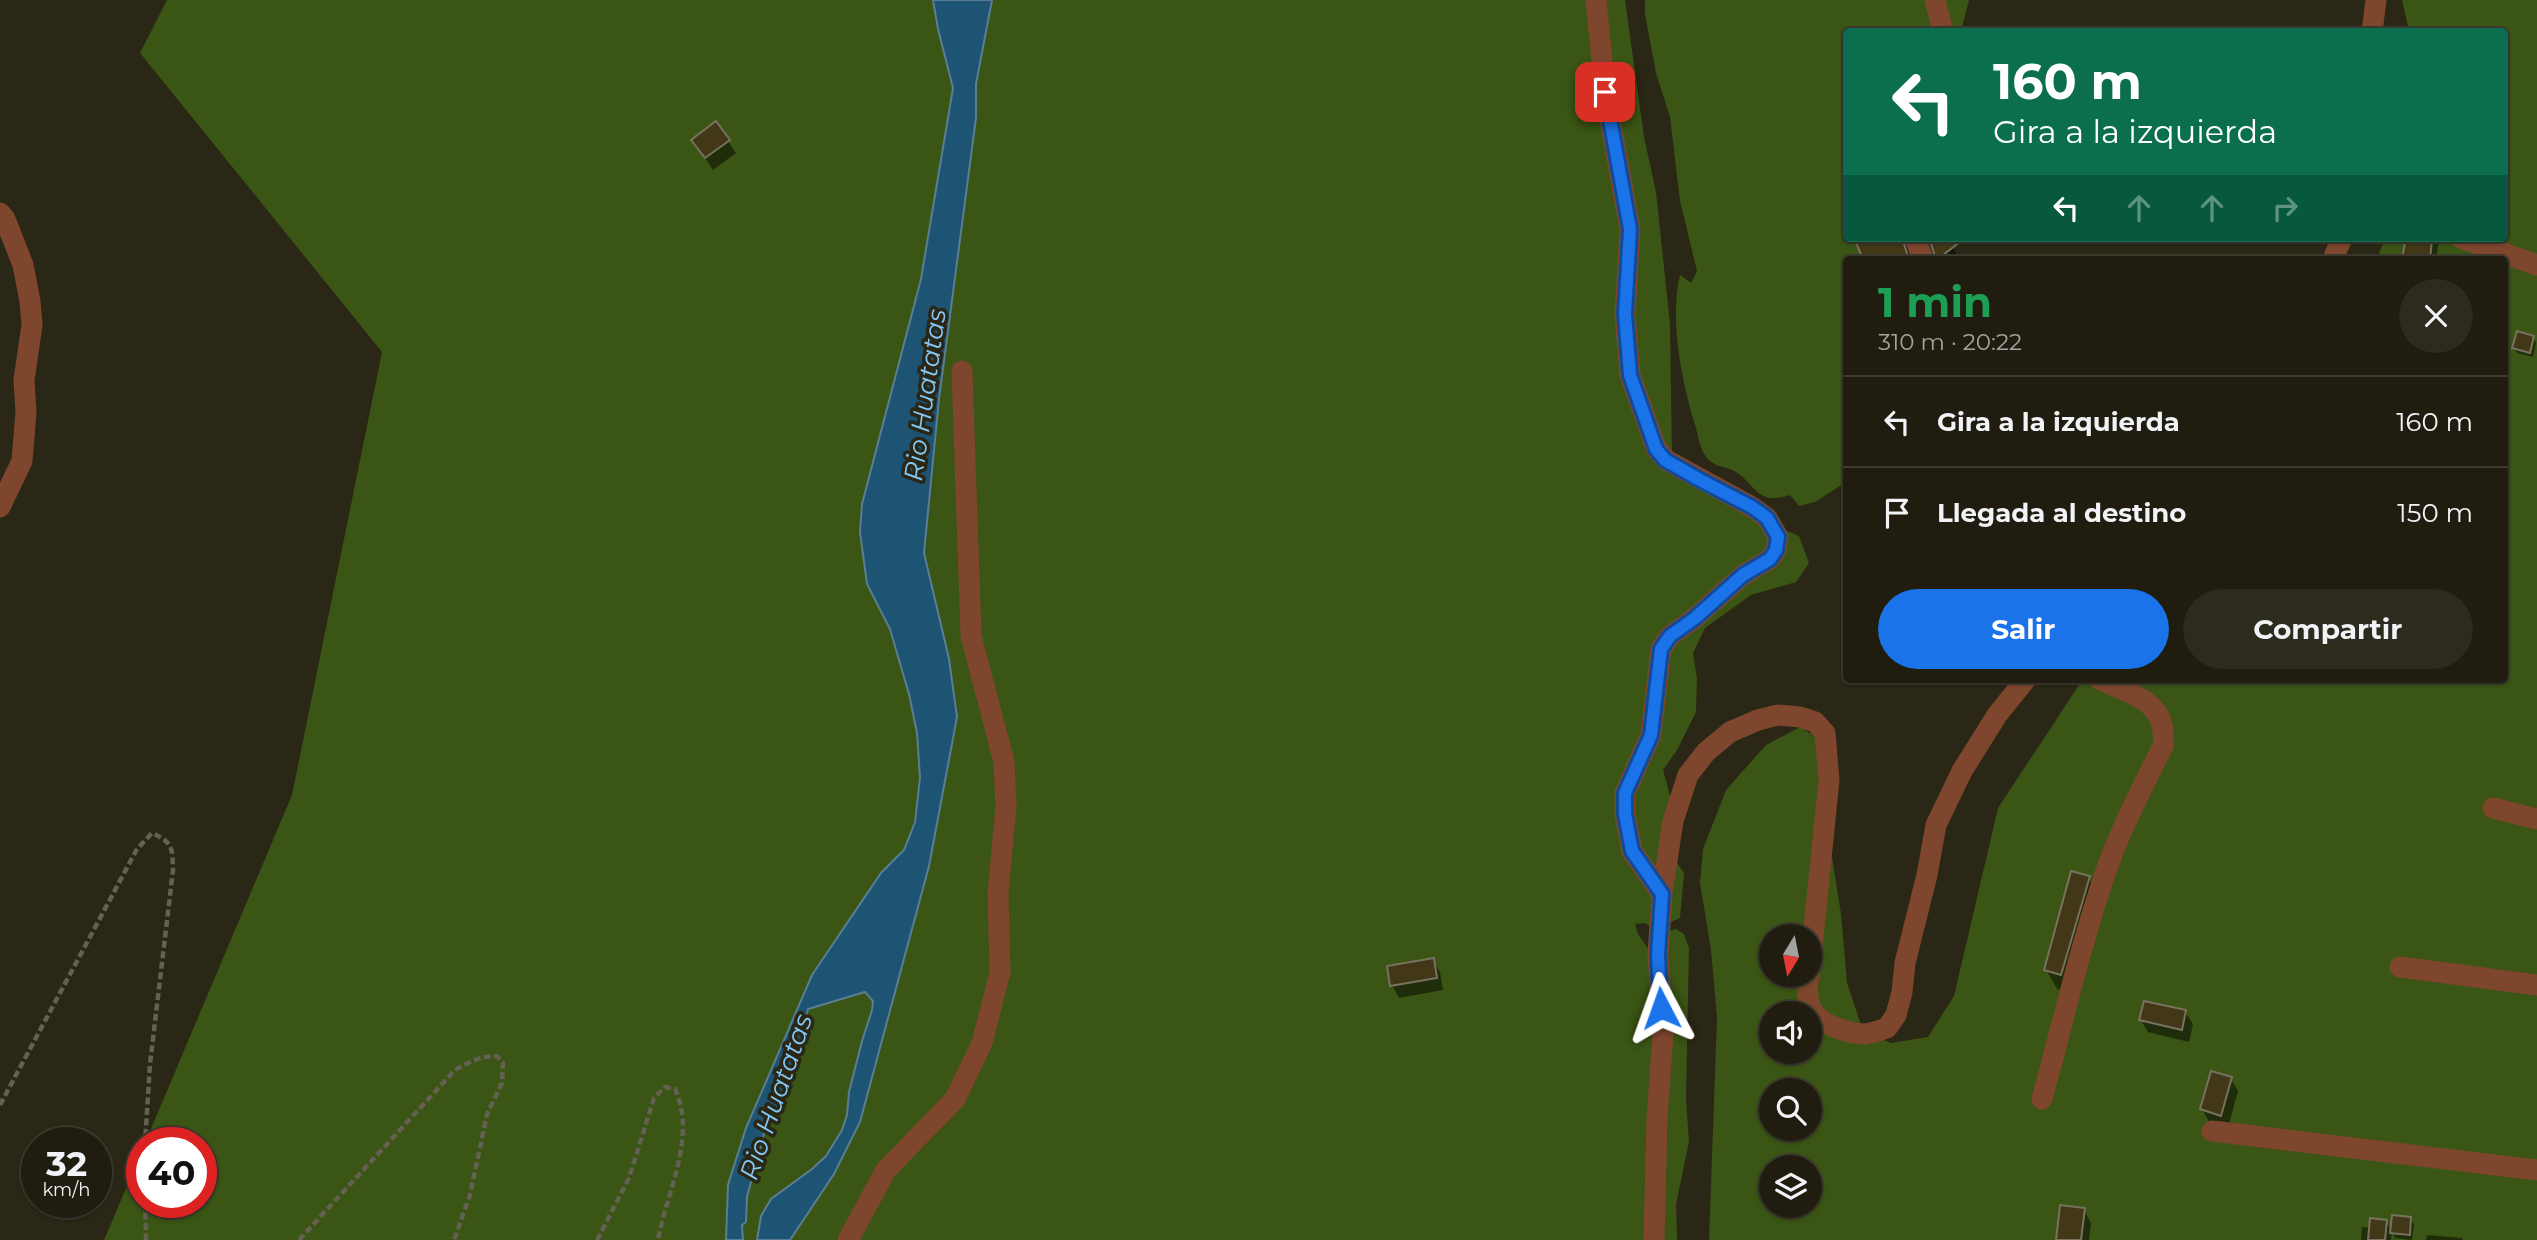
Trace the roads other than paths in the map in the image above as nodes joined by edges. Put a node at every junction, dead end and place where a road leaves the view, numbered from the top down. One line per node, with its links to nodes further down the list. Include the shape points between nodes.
1 (1596, 0): 15 (street, via 1605,92 1630,229 1625,314 1630,375 1656,449 1665,460 1759,512 1778,537 1770,559 1743,575 1670,636 1661,649 1651,735 1625,793 1625,814 1632,851)
2 (1935, 0): 4 (street)
3 (2376, 0): 5 (street)
4 (1942, 28)
5 (2372, 28)
6 (0, 213): 10 (street, via 23,264 32,325 24,380 22,461)
7 (2472, 242): 8 (street)
8 (2537, 265)
9 (962, 371): 23 (street, via 971,636 1004,762 999,972 982,1043 955,1099 886,1170)
10 (0, 507)
11 (2023, 683): 19 (street, via 1962,771 1936,825 1902,992 1887,1028 1864,1034 1820,1020 1811,1009)
12 (2108, 683): 20 (street, via 2157,710 2165,731 2163,747 2107,867)
13 (2493, 808): 14 (street)
14 (2537, 819)
15 (1662, 894): 16 (street, via 1673,821 1688,775 1730,732 1778,715 1800,716 1825,733 1829,780); 24 (street, via 1658,955 1663,1034)
16 (1814, 924)
17 (2400, 967): 18 (street)
18 (2537, 985)
19 (1808, 987)
20 (2042, 1099)
21 (2212, 1131): 22 (street)
22 (2537, 1170)
23 (848, 1240)
24 (1654, 1240)

